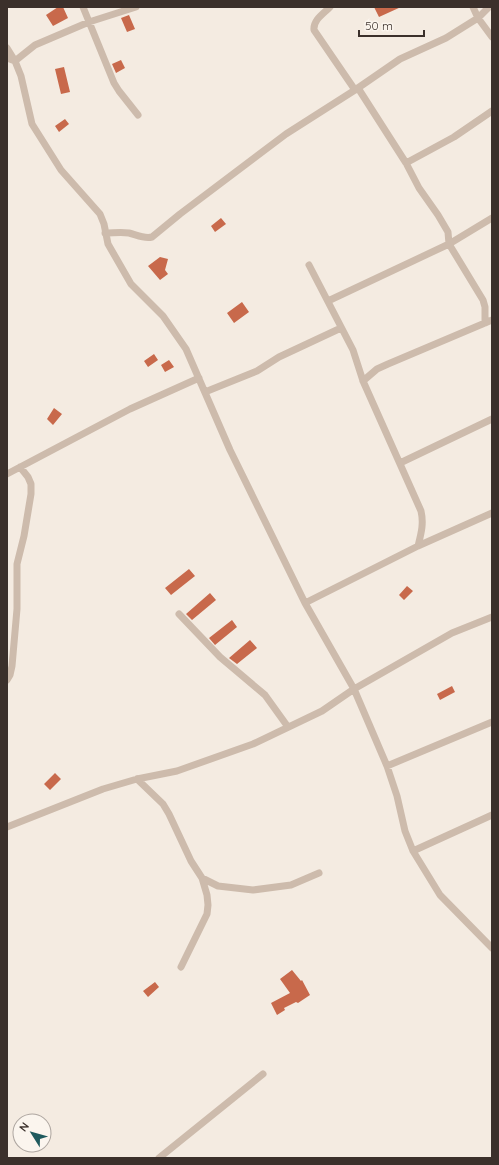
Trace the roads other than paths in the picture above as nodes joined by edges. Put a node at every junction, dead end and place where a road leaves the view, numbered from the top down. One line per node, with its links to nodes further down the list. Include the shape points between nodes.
1 (83, 7): 7 (street)
2 (136, 7): 7 (street)
3 (330, 7): 12 (street, via 316,21 314,30)
4 (472, 7): 6 (street)
5 (489, 7): 6 (street)
6 (478, 18): 8 (street); 12 (street, via 446,38 400,60)
7 (89, 22): 11 (street, via 35,45); 14 (street, via 114,83)
8 (492, 37)
9 (7, 48): 11 (street)
10 (7, 58): 11 (street)
11 (15, 60): 17 (street, via 32,124 61,170 100,214)
12 (357, 89): 15 (street); 17 (street, via 286,134 152,237 147,239 131,234)
13 (492, 111): 15 (street, via 454,137)
14 (138, 115)
15 (406, 163): 18 (street, via 448,232)
16 (492, 218): 18 (street)
17 (105, 233): 23 (street, via 108,244 130,284 163,316 186,348)
18 (449, 244): 20 (street); 21 (street, via 483,300)
19 (309, 265): 20 (street)
20 (328, 301): 22 (street)
21 (489, 322): 24 (street, via 377,369)
22 (341, 328): 24 (street, via 357,361); 25 (street, via 279,357 257,371)
23 (199, 378): 25 (street); 28 (street, via 130,409)
24 (363, 381): 27 (street)
25 (205, 392): 32 (street, via 230,450)
26 (492, 419): 27 (street)
27 (400, 463): 31 (street, via 421,511 423,521)
28 (20, 467): 29 (street); 35 (street, via 31,484 31,494 17,564 17,609 12,666)
29 (7, 474)
30 (492, 512): 31 (street)
31 (418, 546): 32 (street)
32 (305, 603): 36 (street)
33 (180, 614): 38 (street, via 220,657 258,688)
34 (492, 616): 36 (street, via 452,633)
35 (7, 680)
36 (354, 689): 38 (street, via 322,711); 39 (street)
37 (492, 722): 39 (street)
38 (288, 727): 40 (street, via 252,744 177,770)
39 (387, 766): 43 (street)
40 (137, 779): 42 (street, via 103,789); 45 (street, via 163,804 190,861)
41 (492, 815): 43 (street)
42 (7, 827)
43 (413, 851): 46 (street, via 440,895)
44 (319, 873): 45 (street, via 292,885 253,890 218,886)
45 (202, 878): 47 (street, via 207,895 207,914)
46 (492, 948)
47 (181, 967)
48 (263, 1074): 49 (street)
49 (159, 1158)

